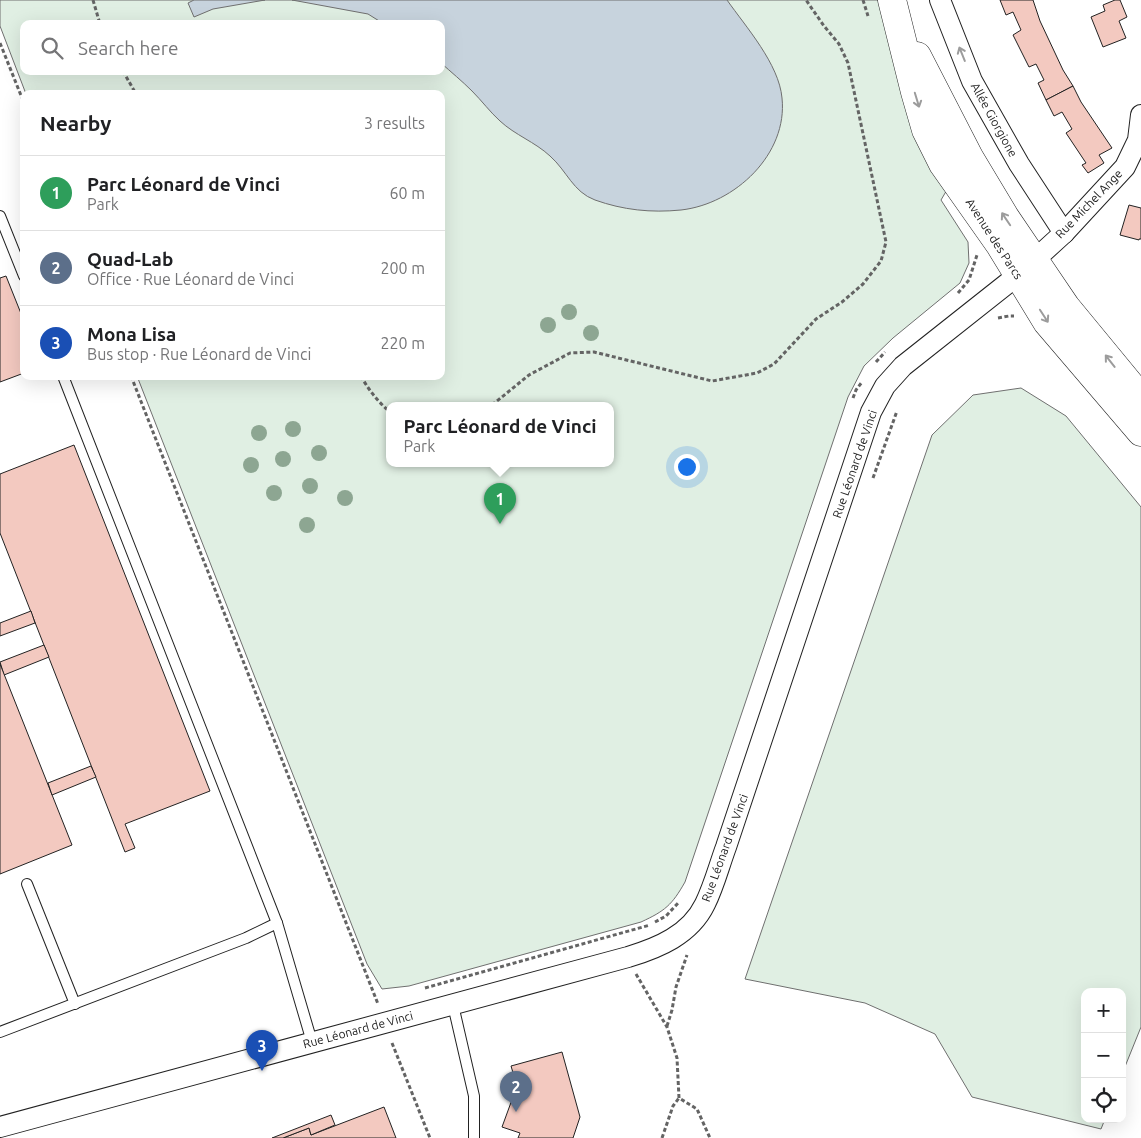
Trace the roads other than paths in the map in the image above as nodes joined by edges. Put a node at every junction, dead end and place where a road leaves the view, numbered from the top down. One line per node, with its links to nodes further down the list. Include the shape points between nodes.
1 (940, 0): 7 (street, Allée Giorgione, one-way to 1, via 1019,164 972,80)
2 (895, 9): 9 (street, Avenue des Parcs, via 926,130 943,164 1000,245)
3 (1141, 115): 4 (street, Rue Michel Ange)
4 (1140, 140): 5 (street, Rue Michel Ange)
5 (1133, 170): 7 (street, Rue Michel Ange)
6 (0, 216): 8 (lane)
7 (1064, 233): 9 (street, Rue Michel Ange)
8 (20, 266)
9 (1026, 267): 11 (street, Avenue des Parcs, one-way to 9, via 1066,307); 12 (street, Avenue des Parcs, one-way to 12, via 1047,322); 16 (street, Rue Léonard de Vinci, via 902,366 885,386 872,412 705,905 695,919 670,941 654,948)
10 (65, 380): 14 (lane)
11 (1141, 398)
12 (1141, 432)
13 (27, 884): 15 (lane)
14 (277, 923): 15 (lane); 18 (lane)
15 (75, 1004): 17 (lane)
16 (453, 1005): 18 (street, Rue Léonard de Vinci); 20 (lane, via 474,1096)
17 (0, 1032)
18 (312, 1042): 19 (street, Rue Léonard de Vinci)
19 (0, 1127)
20 (474, 1138)

